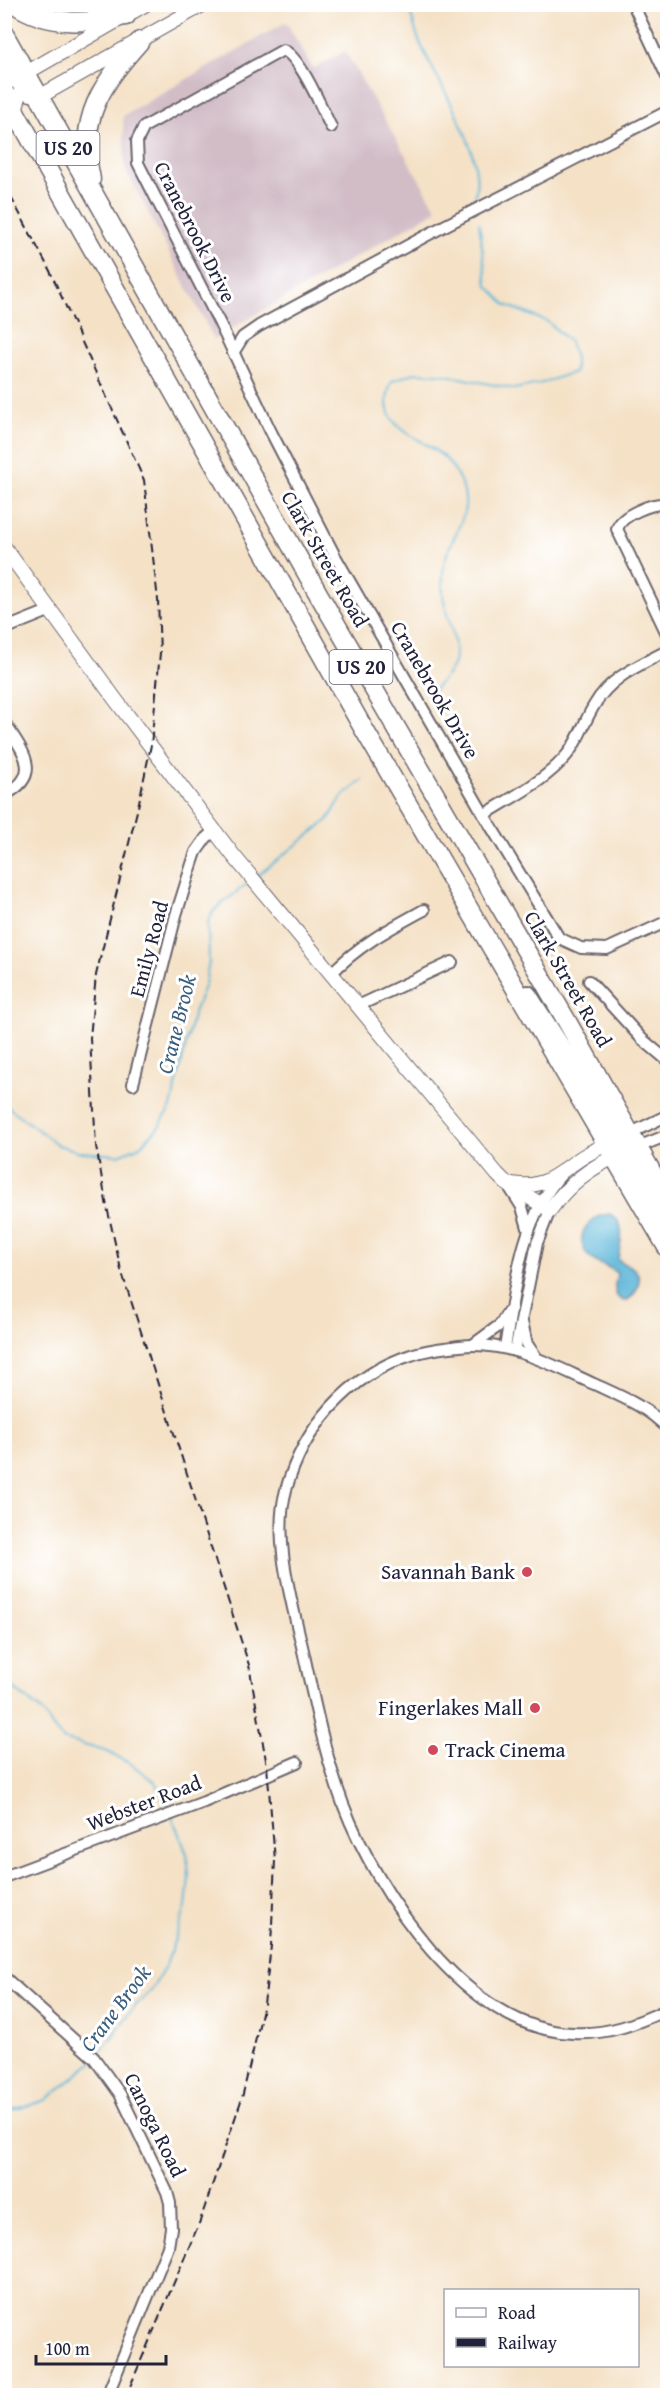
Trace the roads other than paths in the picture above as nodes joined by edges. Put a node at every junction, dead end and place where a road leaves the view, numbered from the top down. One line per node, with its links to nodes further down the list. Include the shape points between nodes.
1 (15, 4): 5 (highway, via 44,18 70,22)
2 (146, 4): 5 (street)
3 (204, 4): 7 (street)
4 (633, 4): 9 (street)
5 (126, 16): 10 (street)
6 (4, 34): 10 (highway)
7 (140, 41): 12 (street); 16 (highway, via 113,72 90,114 87,156)
8 (4, 62): 10 (highway)
9 (668, 79)
10 (24, 80): 12 (highway); 13 (street)
11 (4, 92): 13 (highway, US 20)
12 (39, 97): 16 (highway, Clark Street Road / US 20)
13 (15, 111): 38 (highway, US 20, via 488,941)
14 (668, 111): 17 (street, via 259,326 243,337)
15 (331, 127): 17 (street, Cranebrook Drive, via 302,71 289,52 283,50 144,127 137,141 136,156 146,181)
16 (96, 198): 38 (highway, Clark Street Road / US 20)
17 (233, 353): 26 (street, Cranebrook Drive, via 335,556)
18 (668, 504): 22 (street, via 629,516 617,529)
19 (4, 547): 20 (street)
20 (51, 610): 21 (street); 27 (street)
21 (4, 629)
22 (668, 636)
23 (668, 650): 26 (street, via 610,684 565,757 541,779)
24 (4, 722): 25 (street, via 27,759 28,771 21,784)
25 (4, 795)
26 (484, 815): 29 (street, Cranebrook Drive, via 559,938 581,948 607,949)
27 (214, 831): 31 (street); 35 (street, Emily Road, via 201,845 192,864)
28 (424, 910): 31 (street, via 366,944)
29 (668, 921)
30 (452, 962): 33 (street)
31 (331, 974): 33 (street)
32 (589, 981): 34 (street, via 642,1040)
33 (358, 1006): 40 (street)
34 (668, 1061)
35 (134, 1084)
36 (668, 1115): 38 (street)
37 (668, 1135): 38 (street)
38 (623, 1145): 39 (street, via 586,1154); 41 (highway, Clark Street Road / US 20); 42 (street); 43 (main road); 45 (highway, Clark Street Road / US 20)
39 (563, 1173): 40 (street, via 531,1185); 42 (street, via 549,1189)
40 (506, 1183): 42 (street); 44 (street, via 522,1207)
41 (668, 1201)
42 (545, 1207): 44 (street); 47 (street)
43 (668, 1225)
44 (528, 1229): 46 (street)
45 (668, 1249)
46 (513, 1301): 48 (street, via 500,1325); 49 (street)
47 (520, 1317): 49 (street); 50 (street)
48 (474, 1344): 49 (street); 55 (street, via 414,1353 340,1397 308,1438 285,1492 284,1558 330,1765 348,1818 379,1880 433,1951 485,2001 526,2024 571,2034 624,2029)
49 (510, 1349): 50 (street)
50 (536, 1357): 51 (street, via 637,1405)
51 (668, 1429)
52 (297, 1762): 53 (street, Webster Road)
53 (4, 1877)
54 (4, 1977): 56 (street, Canoga Road, via 109,2076 140,2133 170,2202 171,2228 160,2268)
55 (668, 2009)
56 (107, 2396)

